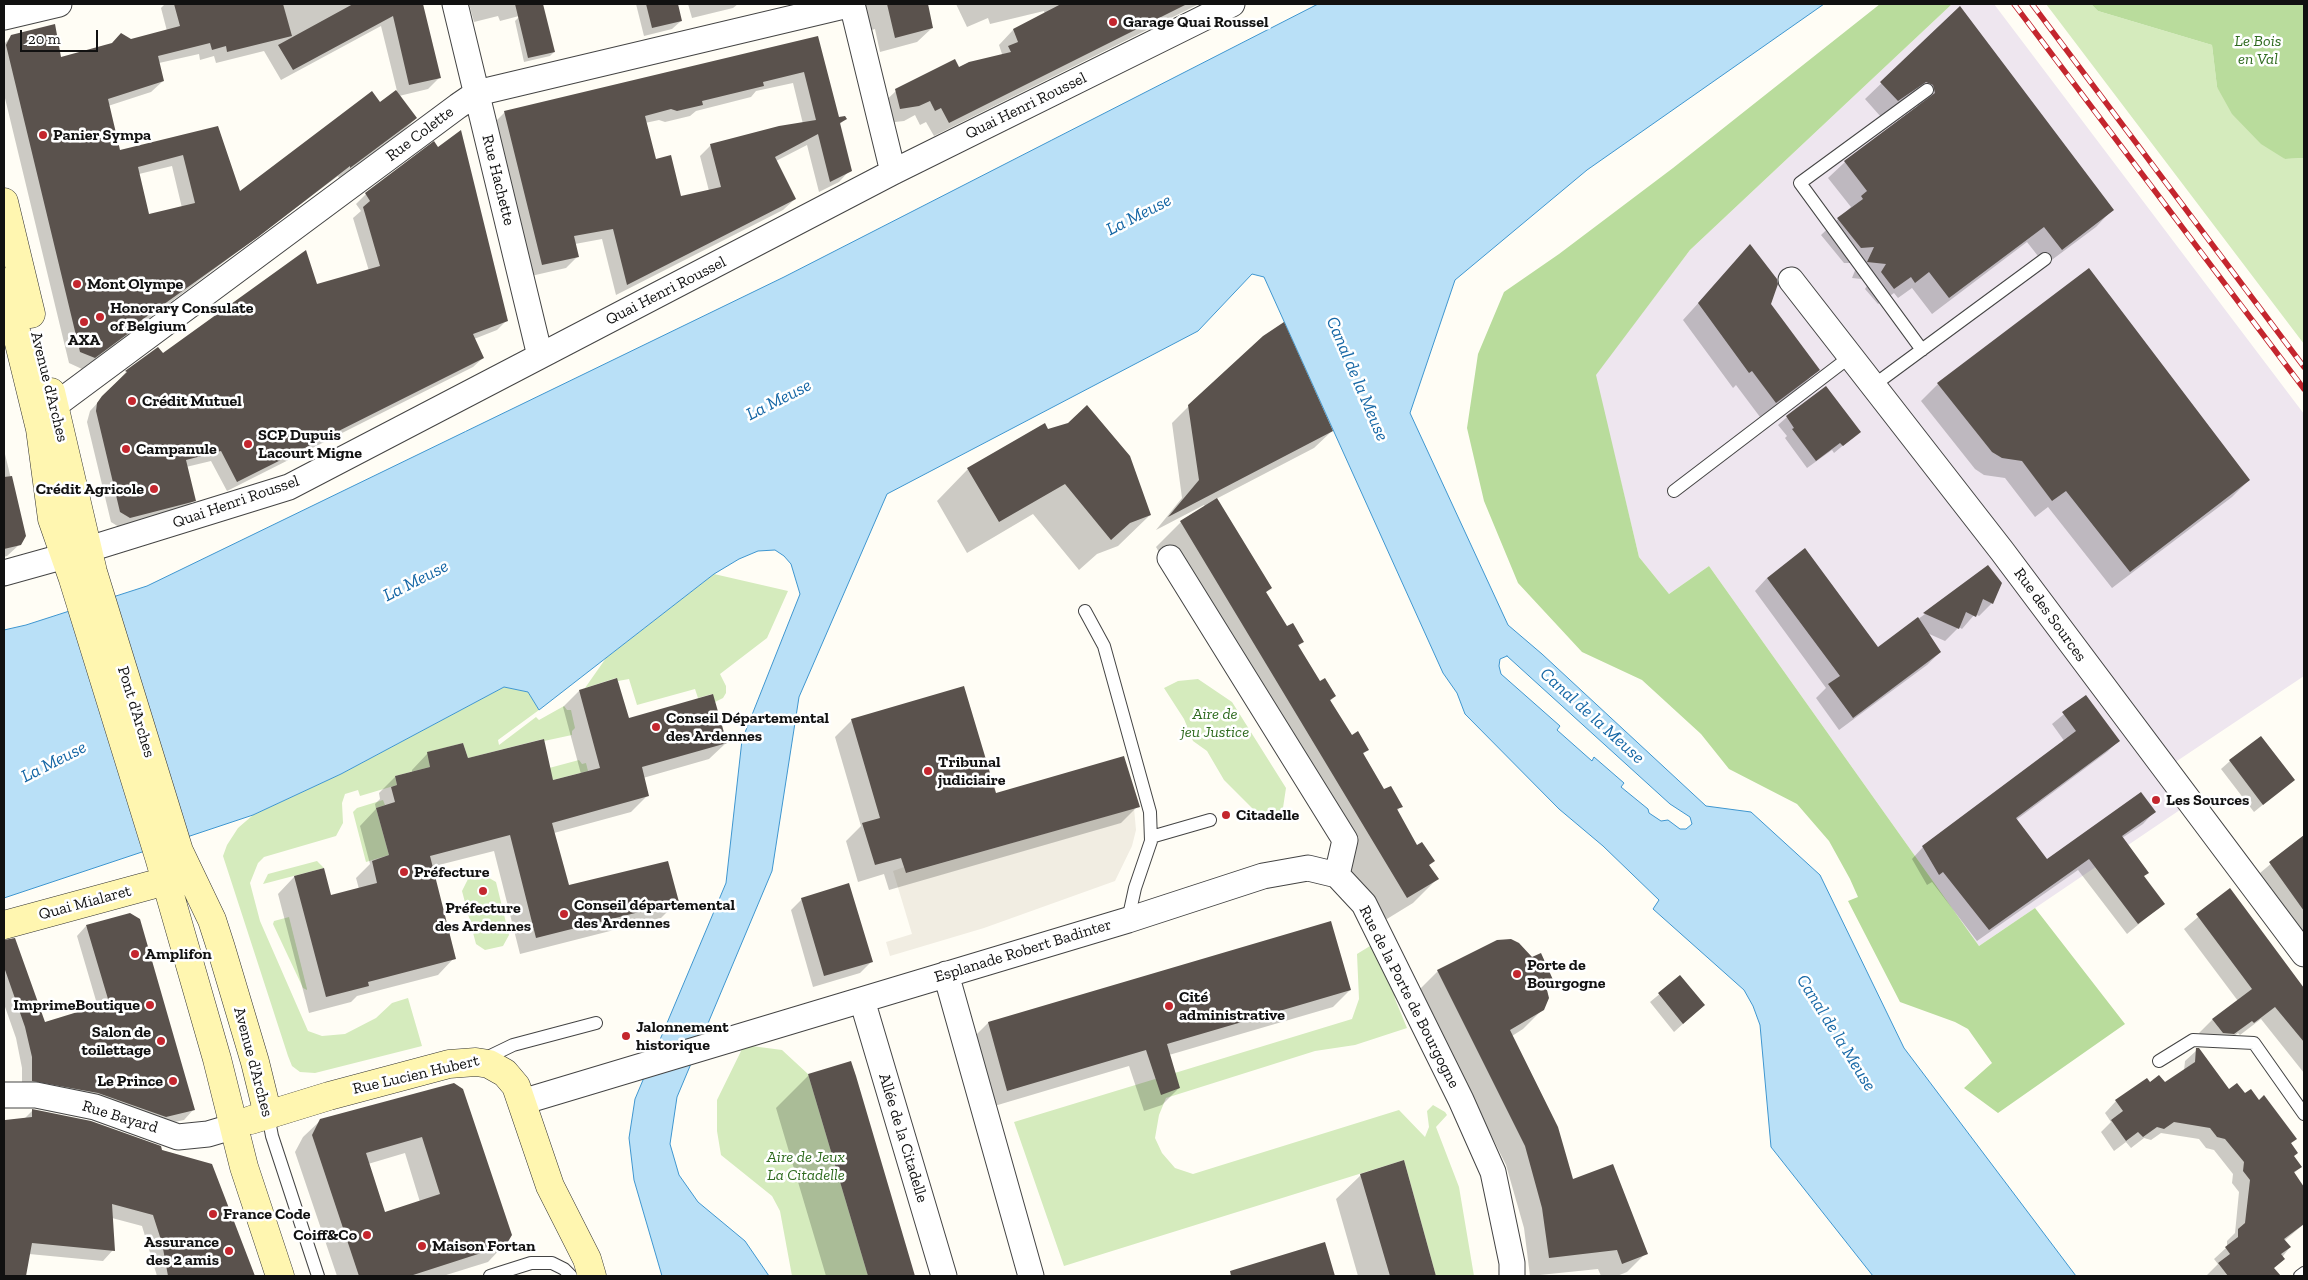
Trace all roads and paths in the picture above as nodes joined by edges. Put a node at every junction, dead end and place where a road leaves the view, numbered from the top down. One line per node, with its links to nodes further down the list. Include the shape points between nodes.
1 (59, 4): 5 (street)
2 (455, 4): 7 (street, Rue Hachette)
3 (852, 4): 7 (street, Rue Colette); 8 (street)
4 (1232, 4): 8 (street, Quai Henri Roussel)
5 (4, 17)
6 (1927, 90): 13 (lane, via 1800,184)
7 (478, 93): 14 (street, Rue Hachette); 17 (street, Rue Colette)
8 (893, 172): 14 (street, Quai Henri Roussel)
9 (4, 202): 17 (main road, Avenue d'Arches)
10 (2045, 258): 13 (lane)
11 (1791, 280): 15 (street, Rue des Sources)
12 (4, 282): 20 (main road, Avenue d'Arches, via 40,429 52,519)
13 (1922, 350): 16 (lane)
14 (540, 356): 20 (street, Quai Henri Roussel, via 289,487)
15 (1851, 356): 16 (street, Rue des Sources); 18 (lane)
16 (1874, 386): 29 (street, Rue des Sources, via 2002,550)
17 (54, 406): 20 (main road, Avenue d'Arches)
18 (1674, 491)
19 (1170, 558): 26 (street, via 1345,840)
20 (80, 564): 21 (street, Quai Henri Roussel); 25 (main road, Pont d'Arches)
21 (4, 573)
22 (1085, 611): 24 (lane, via 1104,646 1150,812)
23 (1210, 820): 24 (lane)
24 (1151, 837): 27 (lane)
25 (168, 863): 28 (main road, Quai Mialaret); 38 (main road, Avenue d'Arches, via 212,920); 39 (main road, Avenue d'Arches)
26 (1338, 875): 27 (street, Esplanade Robert Badinter, via 1308,868 1263,876); 48 (street, Rue de la Porte de Bourgogne, via 1364,904 1453,1080 1492,1172)
27 (1128, 920): 30 (street, Esplanade Robert Badinter)
28 (4, 925)
29 (2304, 954)
30 (946, 974): 31 (street, Esplanade Robert Badinter); 47 (street)
31 (862, 1000): 36 (street, Esplanade Robert Badinter); 46 (street, Allée de la Citadelle)
32 (596, 1023): 34 (lane, Rue Lucien Hubert, via 513,1045)
33 (2159, 1061): 37 (lane, via 2194,1040 2254,1043)
34 (476, 1062): 36 (main road, via 489,1064 504,1073 516,1086); 38 (main road, Rue Lucien Hubert, via 449,1064)
35 (4, 1095): 39 (street, Rue Bayard, via 36,1095 95,1108 178,1136 208,1134)
36 (522, 1102): 45 (main road, via 550,1186 587,1259)
37 (2304, 1114)
38 (268, 1115): 39 (main road, Rue Lucien Hubert); 42 (lane, Avenue d'Arches)
39 (235, 1126): 41 (main road, Avenue d'Arches, via 244,1167)
40 (2304, 1273): 49 (lane)
41 (280, 1276)
42 (318, 1276)
43 (490, 1276): 44 (lane, via 530,1263 552,1263)
44 (571, 1276)
45 (592, 1276)
46 (944, 1276)
47 (1031, 1276)
48 (1512, 1276)
49 (2300, 1276)

